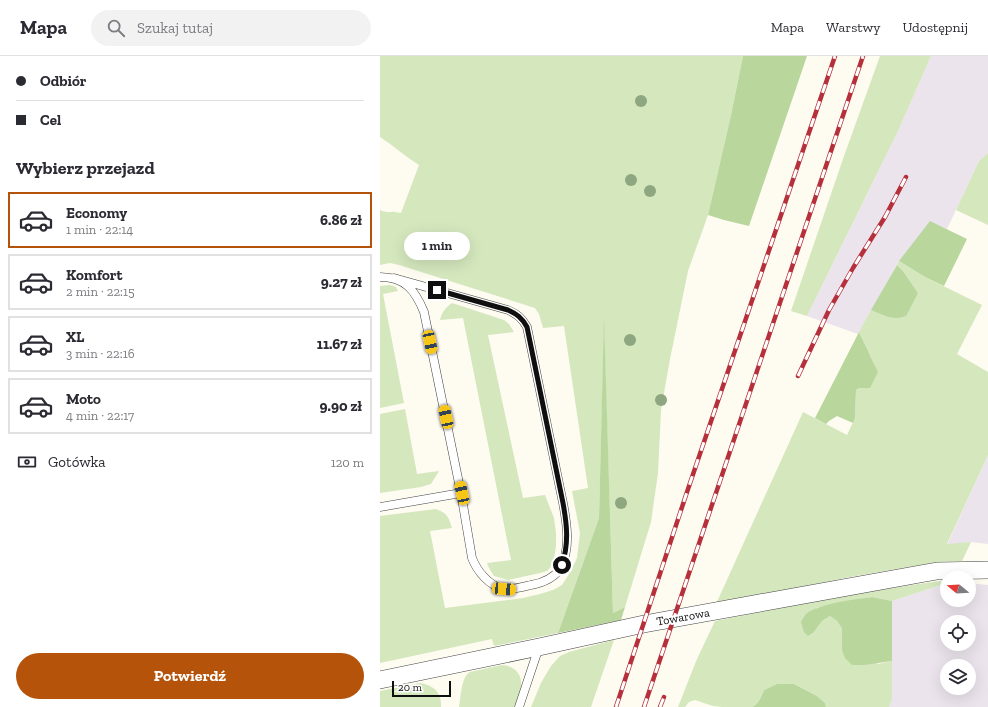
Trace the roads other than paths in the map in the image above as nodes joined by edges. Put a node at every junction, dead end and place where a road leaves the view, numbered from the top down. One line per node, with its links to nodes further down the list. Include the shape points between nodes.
1 (380, 277): 2 (lane)
2 (394, 278): 3 (lane, via 414,291 424,312); 3 (lane, via 508,310 517,314 527,327 567,524 565,557 559,570 551,579 512,589 500,588 490,582 472,558)
3 (462, 493): 4 (lane)
4 (380, 506)
5 (988, 570): 6 (street, Towarowa, via 937,571 644,624)
6 (539, 647): 7 (street, Towarowa); 8 (lane)
7 (380, 680)
8 (519, 707)

